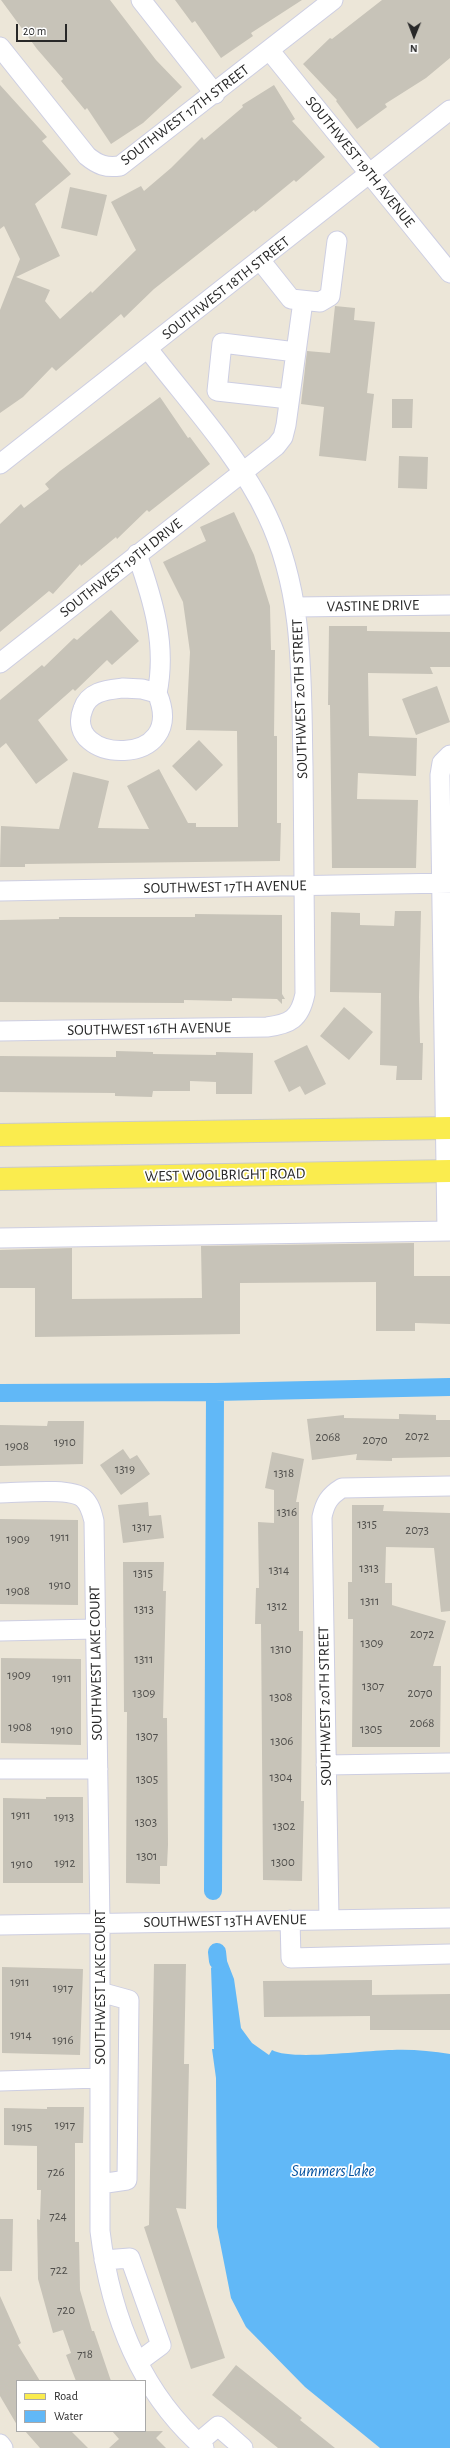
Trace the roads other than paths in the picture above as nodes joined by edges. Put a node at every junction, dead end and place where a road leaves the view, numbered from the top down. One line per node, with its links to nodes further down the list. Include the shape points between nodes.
1 (141, 0): 5 (street)
2 (325, 2): 4 (street, SOUTHWEST 17TH STREET)
3 (0, 47): 5 (street, SOUTHWEST 17TH STREET, via 86,156 96,164 108,168 120,166)
4 (270, 50): 5 (street, SOUTHWEST 17TH STREET); 7 (street, SOUTHWEST 19TH AVENUE)
5 (215, 94)
6 (450, 110): 7 (street, SOUTHWEST 18TH STREET)
7 (369, 174): 9 (street, SOUTHWEST 18TH STREET); 10 (street, SOUTHWEST 19TH AVENUE)
8 (337, 241): 11 (street, via 330,296 320,302)
9 (260, 260): 11 (street, via 291,299); 12 (street, SOUTHWEST 18TH STREET)
10 (450, 273)
11 (302, 301): 13 (street, SOUTHWEST 19TH DRIVE)
12 (148, 349): 15 (street, SOUTHWEST 18TH STREET); 16 (street, SOUTHWEST 20TH STREET)
13 (296, 352): 14 (street, SOUTHWEST 19TH DRIVE); 14 (street, via 222,343 217,391)
14 (289, 399): 16 (street, SOUTHWEST 19TH DRIVE, via 283,437 276,446)
15 (0, 464)
16 (242, 473): 17 (street, SOUTHWEST 19TH DRIVE); 19 (street, SOUTHWEST 20TH STREET, via 278,539)
17 (137, 554): 20 (street, SOUTHWEST 19TH DRIVE); 21 (street, via 161,643 162,659)
18 (450, 605): 19 (street, VASTINE DRIVE)
19 (296, 607): 24 (street, SOUTHWEST 20TH STREET, via 300,645)
20 (0, 663)
21 (157, 693)
22 (450, 754): 23 (street, via 442,763 440,775)
23 (446, 883): 24 (street, SOUTHWEST 17TH AVENUE); 28 (street)
24 (305, 886): 25 (street, SOUTHWEST 17TH AVENUE); 26 (street, SOUTHWEST 20TH STREET, via 305,994 303,1007)
25 (0, 891)
26 (296, 1017): 27 (street, SOUTHWEST 16TH AVENUE, via 284,1025 267,1027)
27 (0, 1031)
28 (448, 1128): 29 (main road); 30 (street)
29 (0, 1135)
30 (449, 1171): 31 (main road, WEST WOOLBRIGHT ROAD); 32 (street)
31 (0, 1179)
32 (449, 1231): 33 (street)
33 (0, 1238)
34 (450, 1486): 39 (street, SOUTHWEST 20TH STREET, via 342,1488 331,1494 324,1505 322,1517)
35 (0, 1493): 36 (street, SOUTHWEST LAKE COURT, via 73,1492 84,1499 91,1509 94,1521)
36 (96, 1629): 37 (street); 40 (street, SOUTHWEST LAKE COURT)
37 (0, 1631)
38 (450, 1763): 39 (street)
39 (326, 1765): 44 (street, SOUTHWEST 20TH STREET)
40 (98, 1768): 41 (street); 45 (street, SOUTHWEST LAKE COURT)
41 (0, 1769)
42 (450, 1918): 44 (street, SOUTHWEST 13TH AVENUE)
43 (290, 1920): 44 (street, SOUTHWEST 13TH AVENUE); 45 (street, SOUTHWEST 13TH AVENUE); 47 (street, via 291,1958)
44 (329, 1920)
45 (100, 1923): 46 (street, SOUTHWEST 13TH AVENUE); 48 (street, SOUTHWEST LAKE COURT)
46 (0, 1925)
47 (450, 1954)
48 (100, 1992): 49 (street, SOUTHWEST LAKE COURT); 51 (street, via 129,2000 127,2180)
49 (100, 2078): 50 (street); 51 (street, SOUTHWEST LAKE COURT)
50 (0, 2080)
51 (100, 2184): 52 (street, SOUTHWEST LAKE COURT, via 100,2231)
52 (104, 2260): 53 (street, SOUTHWEST LAKE COURT, via 115,2309); 53 (street, via 130,2258 161,2346)
53 (138, 2362): 55 (street, SOUTHWEST LAKE COURT, via 171,2414)
54 (0, 2444): 56 (street)
55 (201, 2445): 57 (street, via 218,2426)
56 (3, 2448)
57 (243, 2448)

